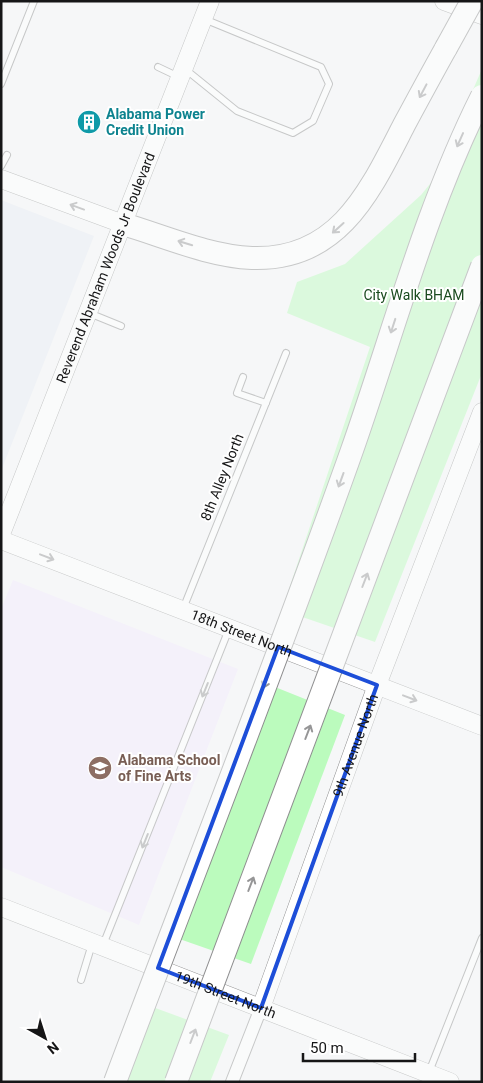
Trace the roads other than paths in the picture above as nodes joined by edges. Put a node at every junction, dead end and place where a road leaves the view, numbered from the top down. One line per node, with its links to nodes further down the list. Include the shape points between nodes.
1 (34, 1): 9 (lane)
2 (210, 1): 6 (street, Reverend Abraham Woods Jr Boulevard)
3 (444, 1): 5 (street)
4 (472, 1): 14 (highway, one-way to 14, bridge, via 380,174 350,217 328,237 301,251 252,258 205,249)
5 (482, 16)
6 (203, 19): 8 (street, Reverend Abraham Woods Jr Boulevard); 8 (lane, via 321,67 330,84 313,121 293,134 237,111 203,82)
7 (158, 67): 8 (lane)
8 (182, 73): 14 (street, Reverend Abraham Woods Jr Boulevard)
9 (1, 84)
10 (482, 96): 34 (highway, one-way to 34, bridge, via 460,140 422,239 351,452)
11 (7, 155): 12 (lane)
12 (1, 166)
13 (1, 179): 14 (street, one-way to 13)
14 (123, 224): 16 (street, Reverend Abraham Woods Jr Boulevard)
15 (482, 266): 35 (highway, one-way to 15, bridge)
16 (88, 313): 17 (lane); 22 (street, Reverend Abraham Woods Jr Boulevard)
17 (121, 326)
18 (286, 353): 20 (lane, 8th Alley North)
19 (243, 377): 20 (lane, via 237,393)
20 (266, 403): 24 (lane, 8th Alley North)
21 (482, 412): 26 (street, 9th Avenue North)
22 (1, 534)
23 (1, 540): 24 (street, 18th Street North, one-way to 24)
24 (182, 610): 25 (street, 18th Street North)
25 (230, 628): 26 (street, 18th Street North); 30 (lane, one-way to 30)
26 (377, 685): 27 (street, 18th Street North, one-way to 27); 32 (street, 9th Avenue North)
27 (482, 726)
28 (1, 907): 30 (street, 19th Street North)
29 (482, 938): 33 (lane)
30 (97, 945): 31 (lane); 32 (street, 19th Street North)
31 (81, 980)
32 (261, 1008): 33 (street, 19th Street North); 36 (street, 9th Avenue North)
33 (429, 1074): 37 (street, 19th Street North)
34 (116, 1082)
35 (176, 1082)
36 (232, 1082)
37 (450, 1082)

